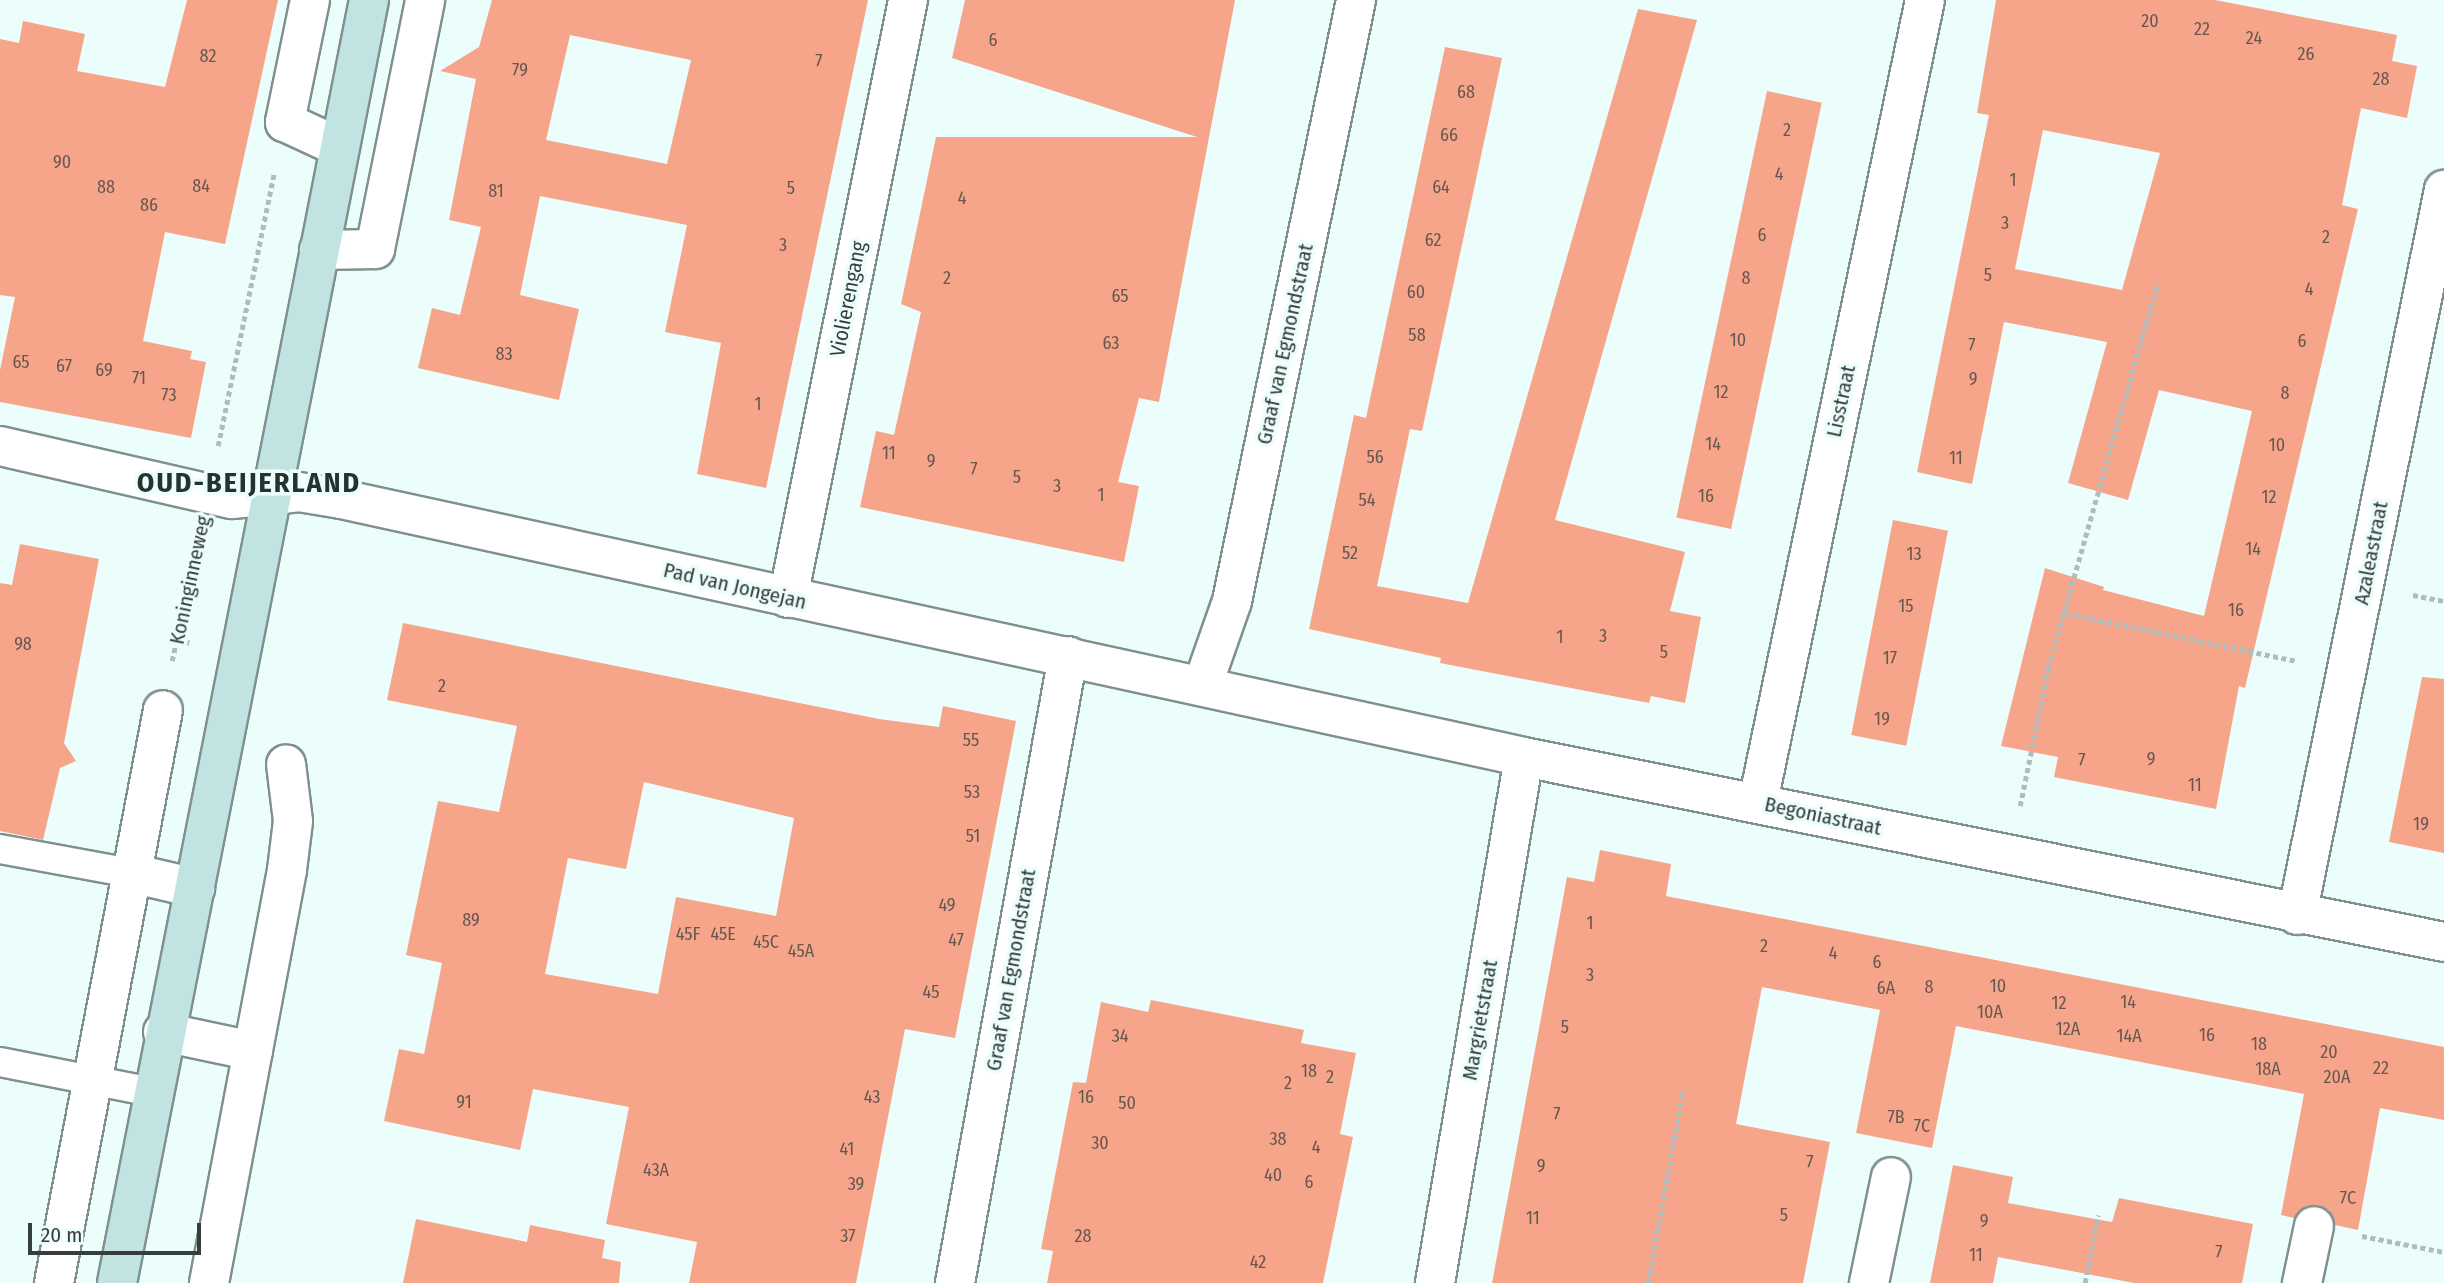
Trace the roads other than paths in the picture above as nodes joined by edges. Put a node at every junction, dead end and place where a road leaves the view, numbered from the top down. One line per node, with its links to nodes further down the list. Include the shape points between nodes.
1 (310, 0): 7 (street, via 285,122)
2 (369, 0): 7 (main road)
3 (425, 0): 9 (street, via 375,249)
4 (908, 0): 12 (street, Violierengang)
5 (1356, 0): 14 (street, Graaf van Egmondstraat, via 1232,601)
6 (1924, 0): 18 (street, Lisstraat)
7 (340, 147): 9 (main road)
8 (2444, 190): 22 (street, Azaleastraat)
9 (318, 250): 11 (main road)
10 (0, 446): 11 (street, Pad van Jongejan, via 232,499)
11 (268, 496): 12 (street, Pad van Jongejan, via 299,492 333,498); 21 (main road)
12 (788, 598): 13 (street, Pad van Jongejan)
13 (1068, 656): 14 (street, Pad van Jongejan); 34 (street, Graaf van Egmondstraat)
14 (1203, 684): 16 (street, Begoniastraat)
15 (163, 710): 20 (street)
16 (1524, 757): 18 (street, Begoniastraat); 35 (street, Margrietstraat)
17 (286, 764): 25 (street, via 291,834)
18 (1758, 802): 22 (street, Begoniastraat)
19 (0, 849): 20 (lane)
20 (131, 873): 21 (street); 27 (street)
21 (195, 888): 24 (main road)
22 (2297, 915): 23 (street, Begoniastraat)
23 (2444, 942)
24 (163, 1032): 25 (street); 28 (main road)
25 (253, 1051): 33 (street)
26 (0, 1062): 27 (lane)
27 (94, 1081): 28 (lane); 31 (street)
28 (152, 1092): 32 (main road)
29 (1891, 1177): 36 (street)
30 (2314, 1226): 37 (street)
31 (54, 1283)
32 (117, 1283)
33 (209, 1283)
34 (955, 1283)
35 (1435, 1283)
36 (1869, 1283)
37 (2302, 1283)

